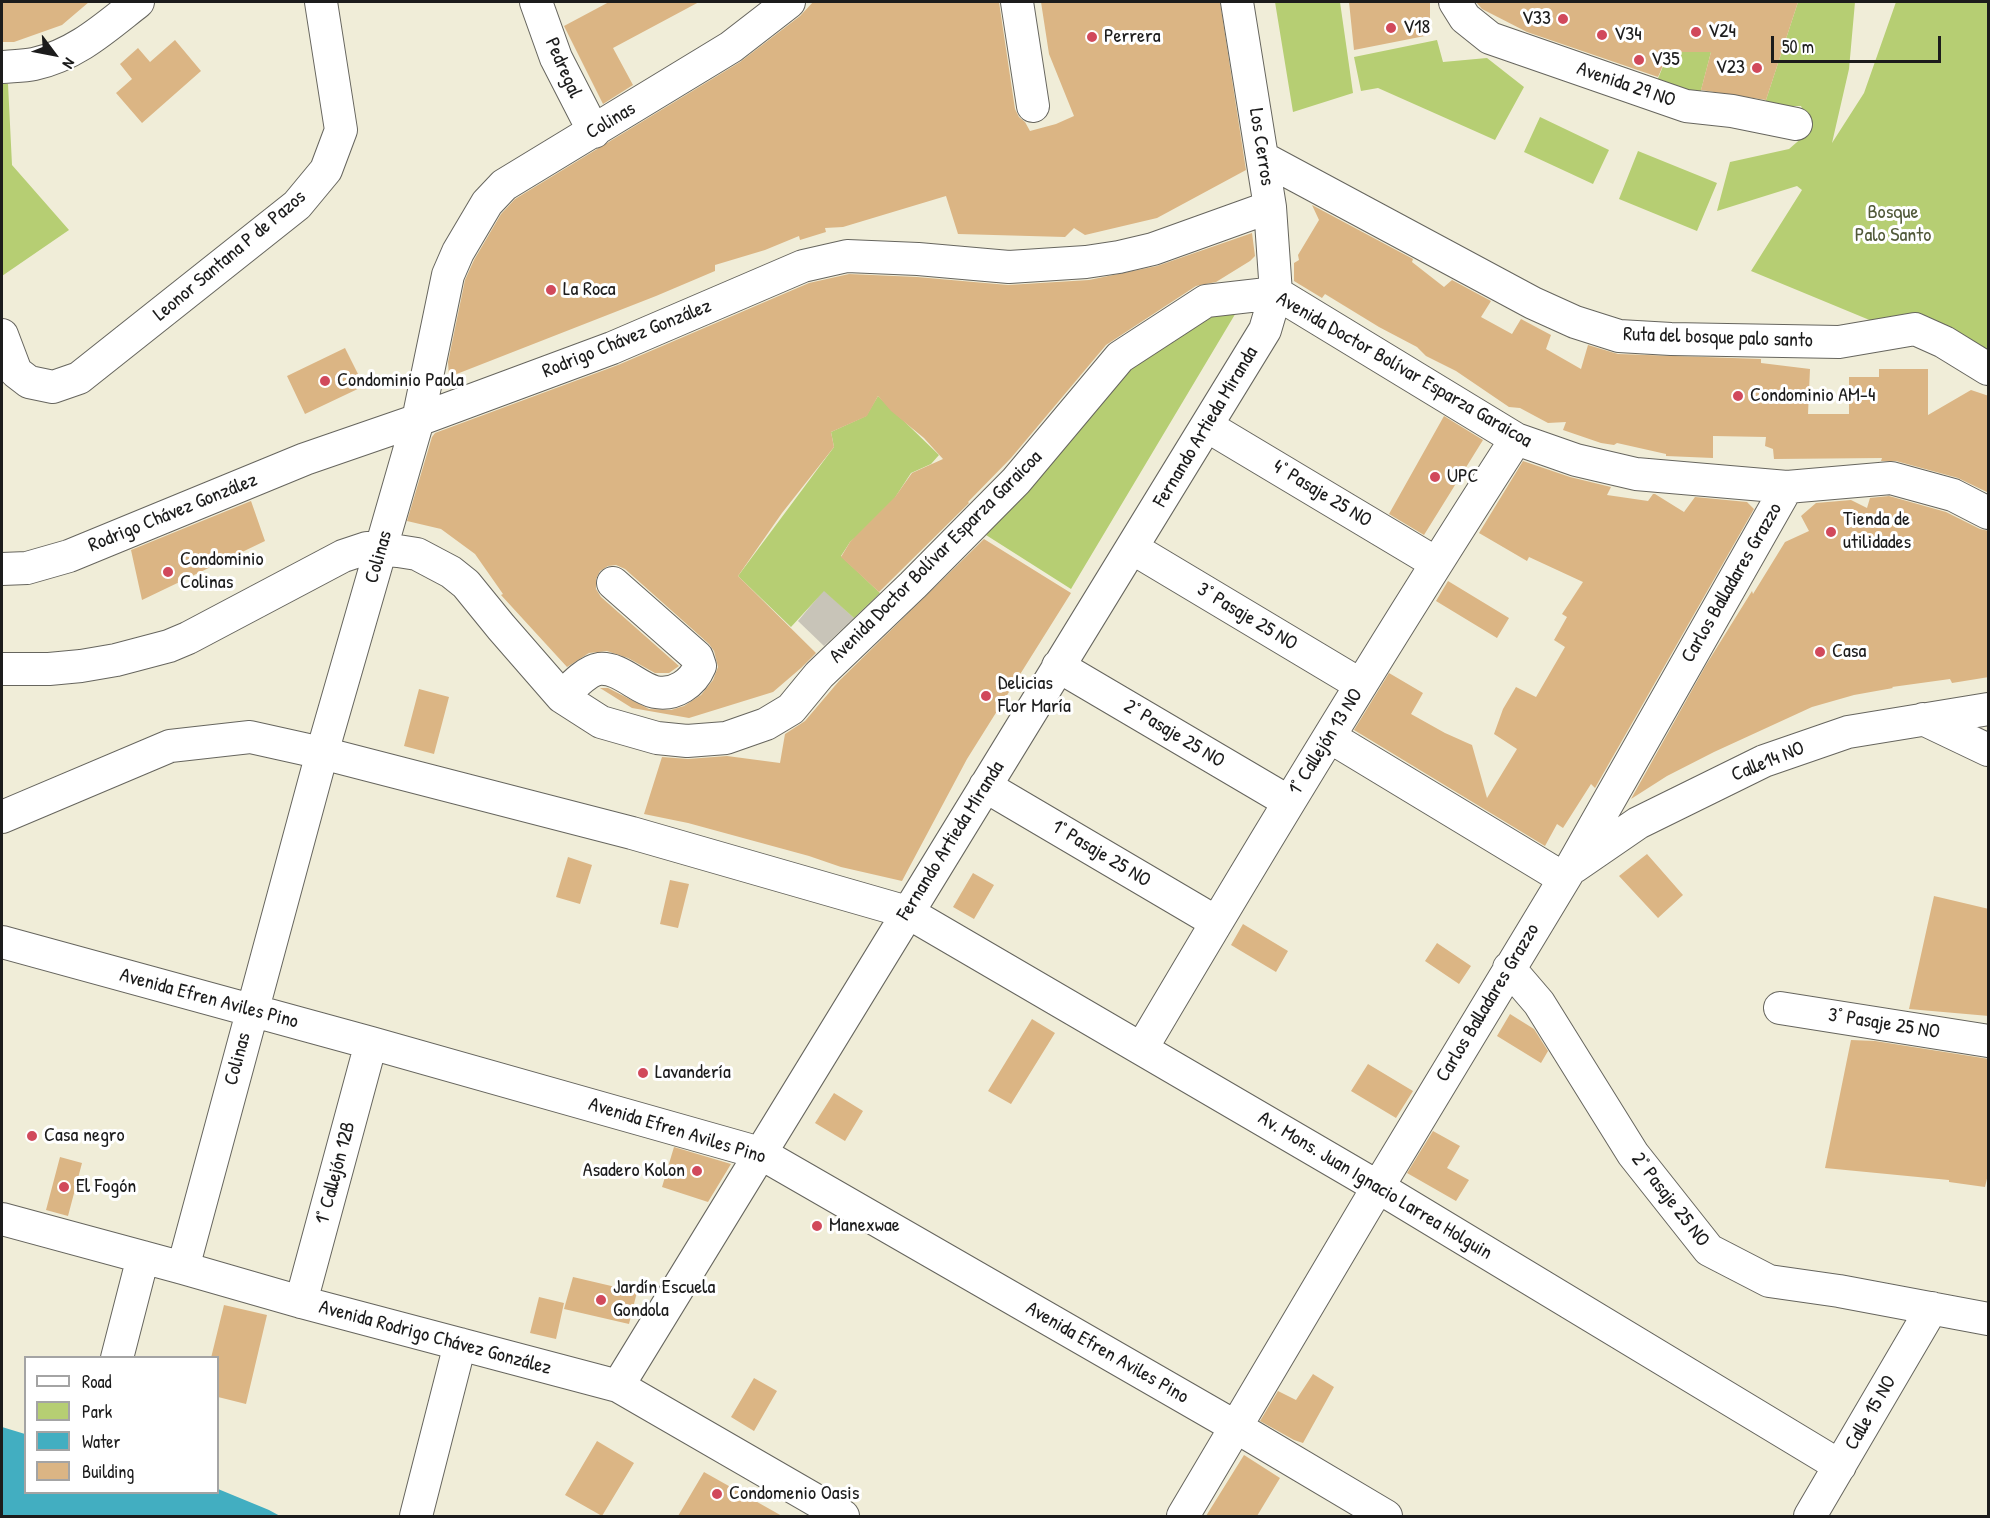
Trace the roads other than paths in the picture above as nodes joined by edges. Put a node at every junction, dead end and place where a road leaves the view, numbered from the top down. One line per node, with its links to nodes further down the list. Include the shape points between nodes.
1 (138, 2): 8 (street, via 73,50 34,64)
2 (321, 2): 15 (street, Leonor Santana P de Pazos, via 341,130 326,170 297,205 79,378 53,387 29,382 16,372)
3 (536, 2): 11 (street, Pedregal, via 556,58)
4 (789, 2): 11 (street, Colinas, via 732,48)
5 (1017, 2): 9 (street)
6 (1237, 2): 12 (street, Los Cerros)
7 (1460, 10): 10 (street, Avenida 29 NO, via 1490,38 1677,103)
8 (2, 67)
9 (1033, 106)
10 (1796, 124)
11 (594, 132): 17 (street, Colinas, via 504,185 487,202 448,275)
12 (1263, 158): 13 (street, Los Cerros); 16 (street, Ruta del bosque palo santo, via 1533,303 1619,336 1839,342 1915,329)
13 (1270, 207): 14 (street, Los Cerros); 17 (street, Rodrigo Chávez González, via 1152,249 1086,262 1009,267 876,257 824,260 612,348)
14 (1276, 293): 18 (street, Fernando Artieda Miranda, via 1265,330); 19 (street, Avenida Doctor Bolívar Esparza Garaicoa); 30 (street, Avenida Doctor Bolívar Esparza Garaicoa, via 1206,302 1120,357 1016,482 819,675 790,709 766,724 714,740 657,738 601,722)
15 (2, 335)
16 (1989, 369)
17 (418, 420): 23 (street, Colinas); 25 (street, Rodrigo Chávez González, via 305,459 69,556 27,568)
18 (1207, 426): 22 (street, Fernando Artieda Miranda); 24 (street, 4° Pasaje 25 NO)
19 (1516, 439): 20 (street, Avenida Doctor Bolívar Esparza Garaicoa, via 1576,460 1635,474); 24 (street, 1° Callejón 13 NO)
20 (1787, 487): 21 (street, Avenida Doctor Bolívar Esparza Garaicoa, via 1891,477 1953,495); 39 (street, Carlos Balladares Grazzo)
21 (1989, 513)
22 (1132, 548): 27 (street, Fernando Artieda Miranda); 29 (street, 3° Pasaje 25 NO)
23 (382, 549): 28 (street, Avenida Doctor Bolívar Esparza Garaicoa, via 367,548 344,556 188,638 146,653 81,666); 30 (street, Avenida Doctor Bolívar Esparza Garaicoa, via 417,554 460,579); 35 (street, Colinas)
24 (1436, 563): 29 (street, 1° Callejón 13 NO)
25 (2, 569)
26 (613, 583): 30 (street, via 697,657 700,666 695,678 678,690 655,692 616,672 598,669)
27 (1058, 666): 36 (street, Fernando Artieda Miranda); 37 (street, 2° Pasaje 25 NO)
28 (2, 669)
29 (1361, 685): 33 (street, 1° Callejón 13 NO)
30 (562, 697)
31 (1989, 709): 32 (street, Calle14 NO)
32 (1923, 719): 34 (street); 39 (street, Calle14 NO, via 1848,732 1764,760 1638,823)
33 (1330, 736): 37 (street, 1° Callejón 13 NO); 39 (street)
34 (1989, 750)
35 (322, 753): 38 (street, Av. Mons. Juan Ignacio Larrea Holguin, via 250,737 170,746); 40 (street, Av. Mons. Juan Ignacio Larrea Holguin, via 632,833); 45 (street, Colinas)
36 (985, 786): 40 (street, Fernando Artieda Miranda); 41 (street, 1° Pasaje 25 NO)
37 (1289, 802): 41 (street, 1° Callejón 13 NO)
38 (2, 817)
39 (1566, 875): 43 (street, Carlos Balladares Grazzo)
40 (907, 912): 48 (street, Av. Mons. Juan Ignacio Larrea Holguin); 49 (street, Fernando Artieda Miranda)
41 (1216, 922): 48 (street, 1° Callejón 13 NO)
42 (2, 942): 45 (street, Avenida Efren Aviles Pino)
43 (1509, 968): 50 (street, Carlos Balladares Grazzo); 55 (street, 2° Pasaje 25 NO, via 1539,1003 1633,1154 1709,1250 1769,1281)
44 (1780, 1008): 46 (street, 3° Pasaje 25 NO)
45 (251, 1011): 47 (street, Avenida Efren Aviles Pino); 53 (street, Colinas)
46 (1989, 1041)
47 (371, 1042): 49 (street, Avenida Efren Aviles Pino); 54 (street, 1° Callejón 12B)
48 (1142, 1048): 50 (street, Av. Mons. Juan Ignacio Larrea Holguin)
49 (760, 1153): 59 (street, Fernando Artieda Miranda); 60 (street, Avenida Efren Aviles Pino)
50 (1378, 1187): 60 (street, Carlos Balladares Grazzo); 61 (street, Av. Mons. Juan Ignacio Larrea Holguin)
51 (2, 1219): 52 (street, Avenida Rodrigo Chávez González)
52 (142, 1257): 53 (street, Avenida Rodrigo Chávez González); 58 (street)
53 (183, 1268): 54 (street, Avenida Rodrigo Chávez González)
54 (302, 1302): 57 (street, Avenida Rodrigo Chávez González)
55 (1932, 1308): 56 (street, 2° Pasaje 25 NO); 61 (street, Calle 15 NO)
56 (1989, 1319)
57 (460, 1344): 59 (street, Avenida Rodrigo Chávez González); 62 (street)
58 (117, 1356)
59 (618, 1386): 63 (street, Avenida Rodrigo Chávez González)
60 (1236, 1427): 64 (street, Carlos Balladares Grazzo); 65 (street, Avenida Efren Aviles Pino)
61 (1840, 1466): 66 (street, Calle 15 NO)
62 (416, 1516)
63 (843, 1516)
64 (1183, 1516)
65 (1386, 1516)
66 (1810, 1516)

